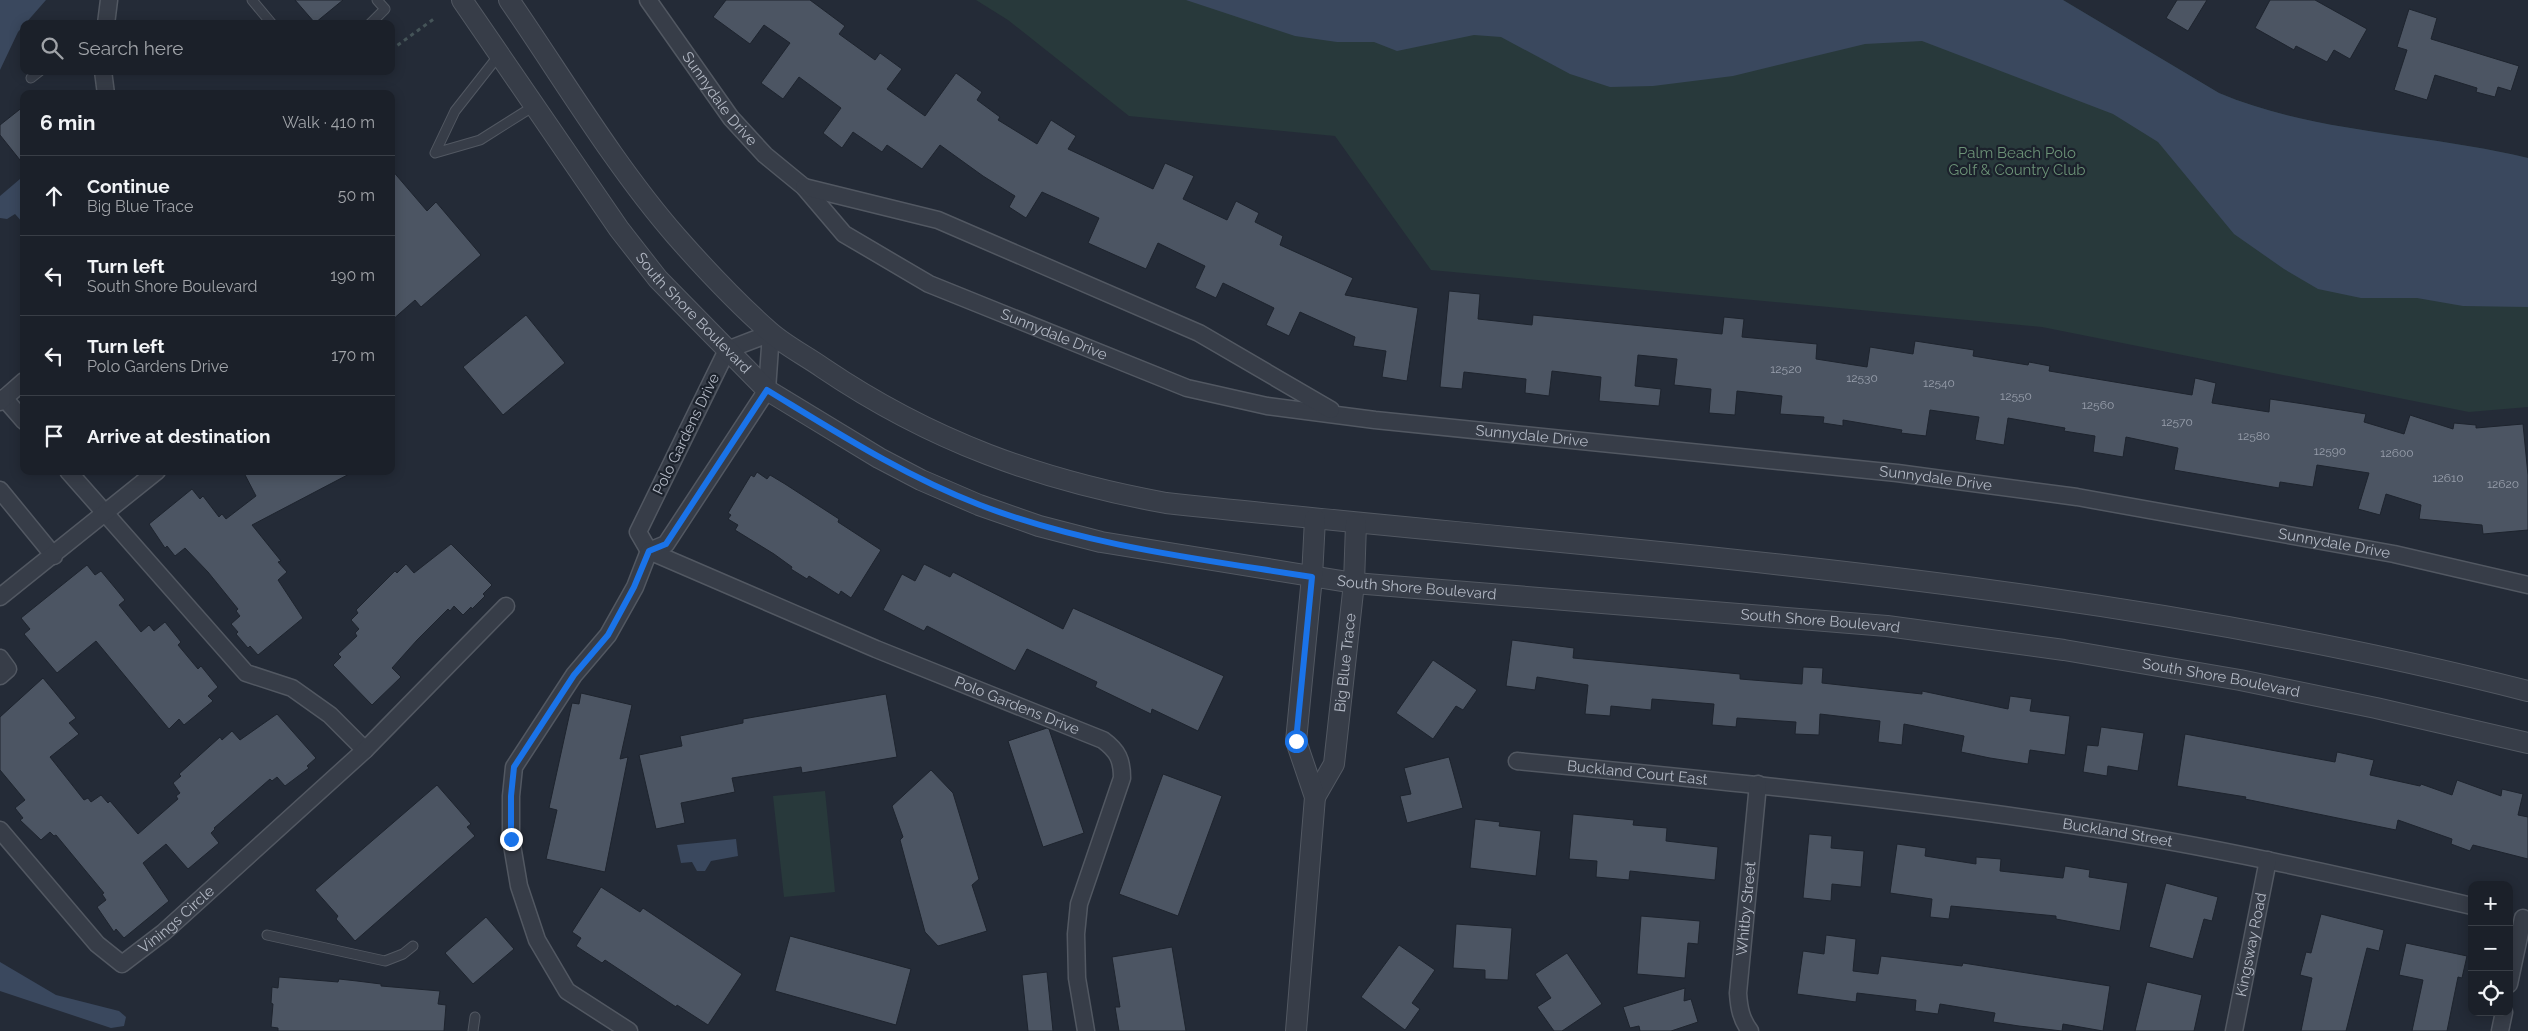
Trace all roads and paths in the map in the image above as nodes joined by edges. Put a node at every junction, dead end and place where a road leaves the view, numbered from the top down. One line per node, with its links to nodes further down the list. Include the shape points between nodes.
1 (109, 0): 8 (street)
2 (252, 0): 9 (lane)
3 (377, 0): 10 (lane, via 385,9)
4 (462, 0): 12 (street, South Shore Boulevard)
5 (509, 0): 19 (street, via 638,188 676,236)
6 (648, 0): 18 (street, Sunnydale Drive, via 731,118 765,155)
7 (435, 18): 11 (path)
8 (106, 20)
9 (269, 20)
10 (374, 20)
11 (395, 47)
12 (499, 54): 17 (street, South Shore Boulevard); 17 (lane, via 455,111 435,153 480,140)
13 (35, 75): 15 (lane)
14 (104, 75): 16 (street)
15 (31, 78)
16 (105, 90)
17 (534, 106): 20 (street, South Shore Boulevard, via 619,229 658,278)
18 (804, 187): 24 (street, Sunnydale Drive, via 938,220 1199,333); 24 (street, Sunnydale Drive, via 844,234 929,284 1187,388 1267,406)
19 (771, 333): 20 (street); 22 (street); 30 (street, via 898,414 988,456 1046,476 1166,503)
20 (727, 350): 22 (street, South Shore Boulevard); 32 (street, Polo Gardens Drive, via 638,532)
21 (20, 384): 23 (street)
22 (767, 390): 32 (street, via 666,544); 34 (street, South Shore Boulevard, via 879,458 922,480 1031,523 1101,542)
23 (2, 400): 25 (street)
24 (1337, 414): 36 (street, Sunnydale Drive, via 1887,472 2077,497 2394,554)
25 (20, 417)
26 (71, 475): 29 (street)
27 (152, 475): 29 (street)
28 (0, 490): 33 (street)
29 (106, 515): 33 (street); 43 (street, via 246,673 292,688 330,715)
30 (1315, 519): 31 (street); 34 (street, Big Blue Trace)
31 (1356, 524): 35 (street, Big Blue Trace); 41 (street, via 1889,576 2067,600 2244,630)
32 (649, 551): 57 (street, via 608,635 574,675 514,767 511,796 511,839 519,886 537,940 566,991); 58 (street, Polo Gardens Drive, via 876,649 1104,740 1115,749 1122,763 1122,778 1079,904 1077,978)
33 (54, 556): 37 (street)
34 (1312, 577): 35 (street, South Shore Boulevard); 46 (street, Big Blue Trace, via 1296,741)
35 (1354, 583): 42 (street, South Shore Boulevard, via 1887,626 2054,649 2240,680); 46 (street, Big Blue Trace, via 1334,764)
36 (2528, 585)
37 (0, 597)
38 (506, 606): 43 (street, Vinings Circle)
39 (0, 658): 40 (street, via 8,669)
40 (0, 676)
41 (2528, 691)
42 (2528, 743)
43 (365, 750): 47 (street, Vinings Circle, via 164,932 122,964 97,944)
44 (1517, 761): 45 (street, Buckland Court East)
45 (1758, 784): 48 (street, Buckland Street, via 2065,824); 60 (street, Whitby Street, via 1738,993 1739,1008)
46 (1315, 797): 59 (street, Big Blue Trace)
47 (0, 830)
48 (2268, 860): 49 (street, Buckland Street); 61 (street, Kingsway Road)
49 (2468, 905)
50 (2520, 917): 53 (street)
51 (267, 935): 52 (lane, via 385,961)
52 (413, 946)
53 (2511, 971)
54 (2503, 1016): 62 (street)
55 (475, 1017): 56 (lane)
56 (473, 1031)
57 (629, 1031)
58 (1086, 1031)
59 (1296, 1031)
60 (1750, 1031)
61 (2234, 1031)
62 (2500, 1031)

